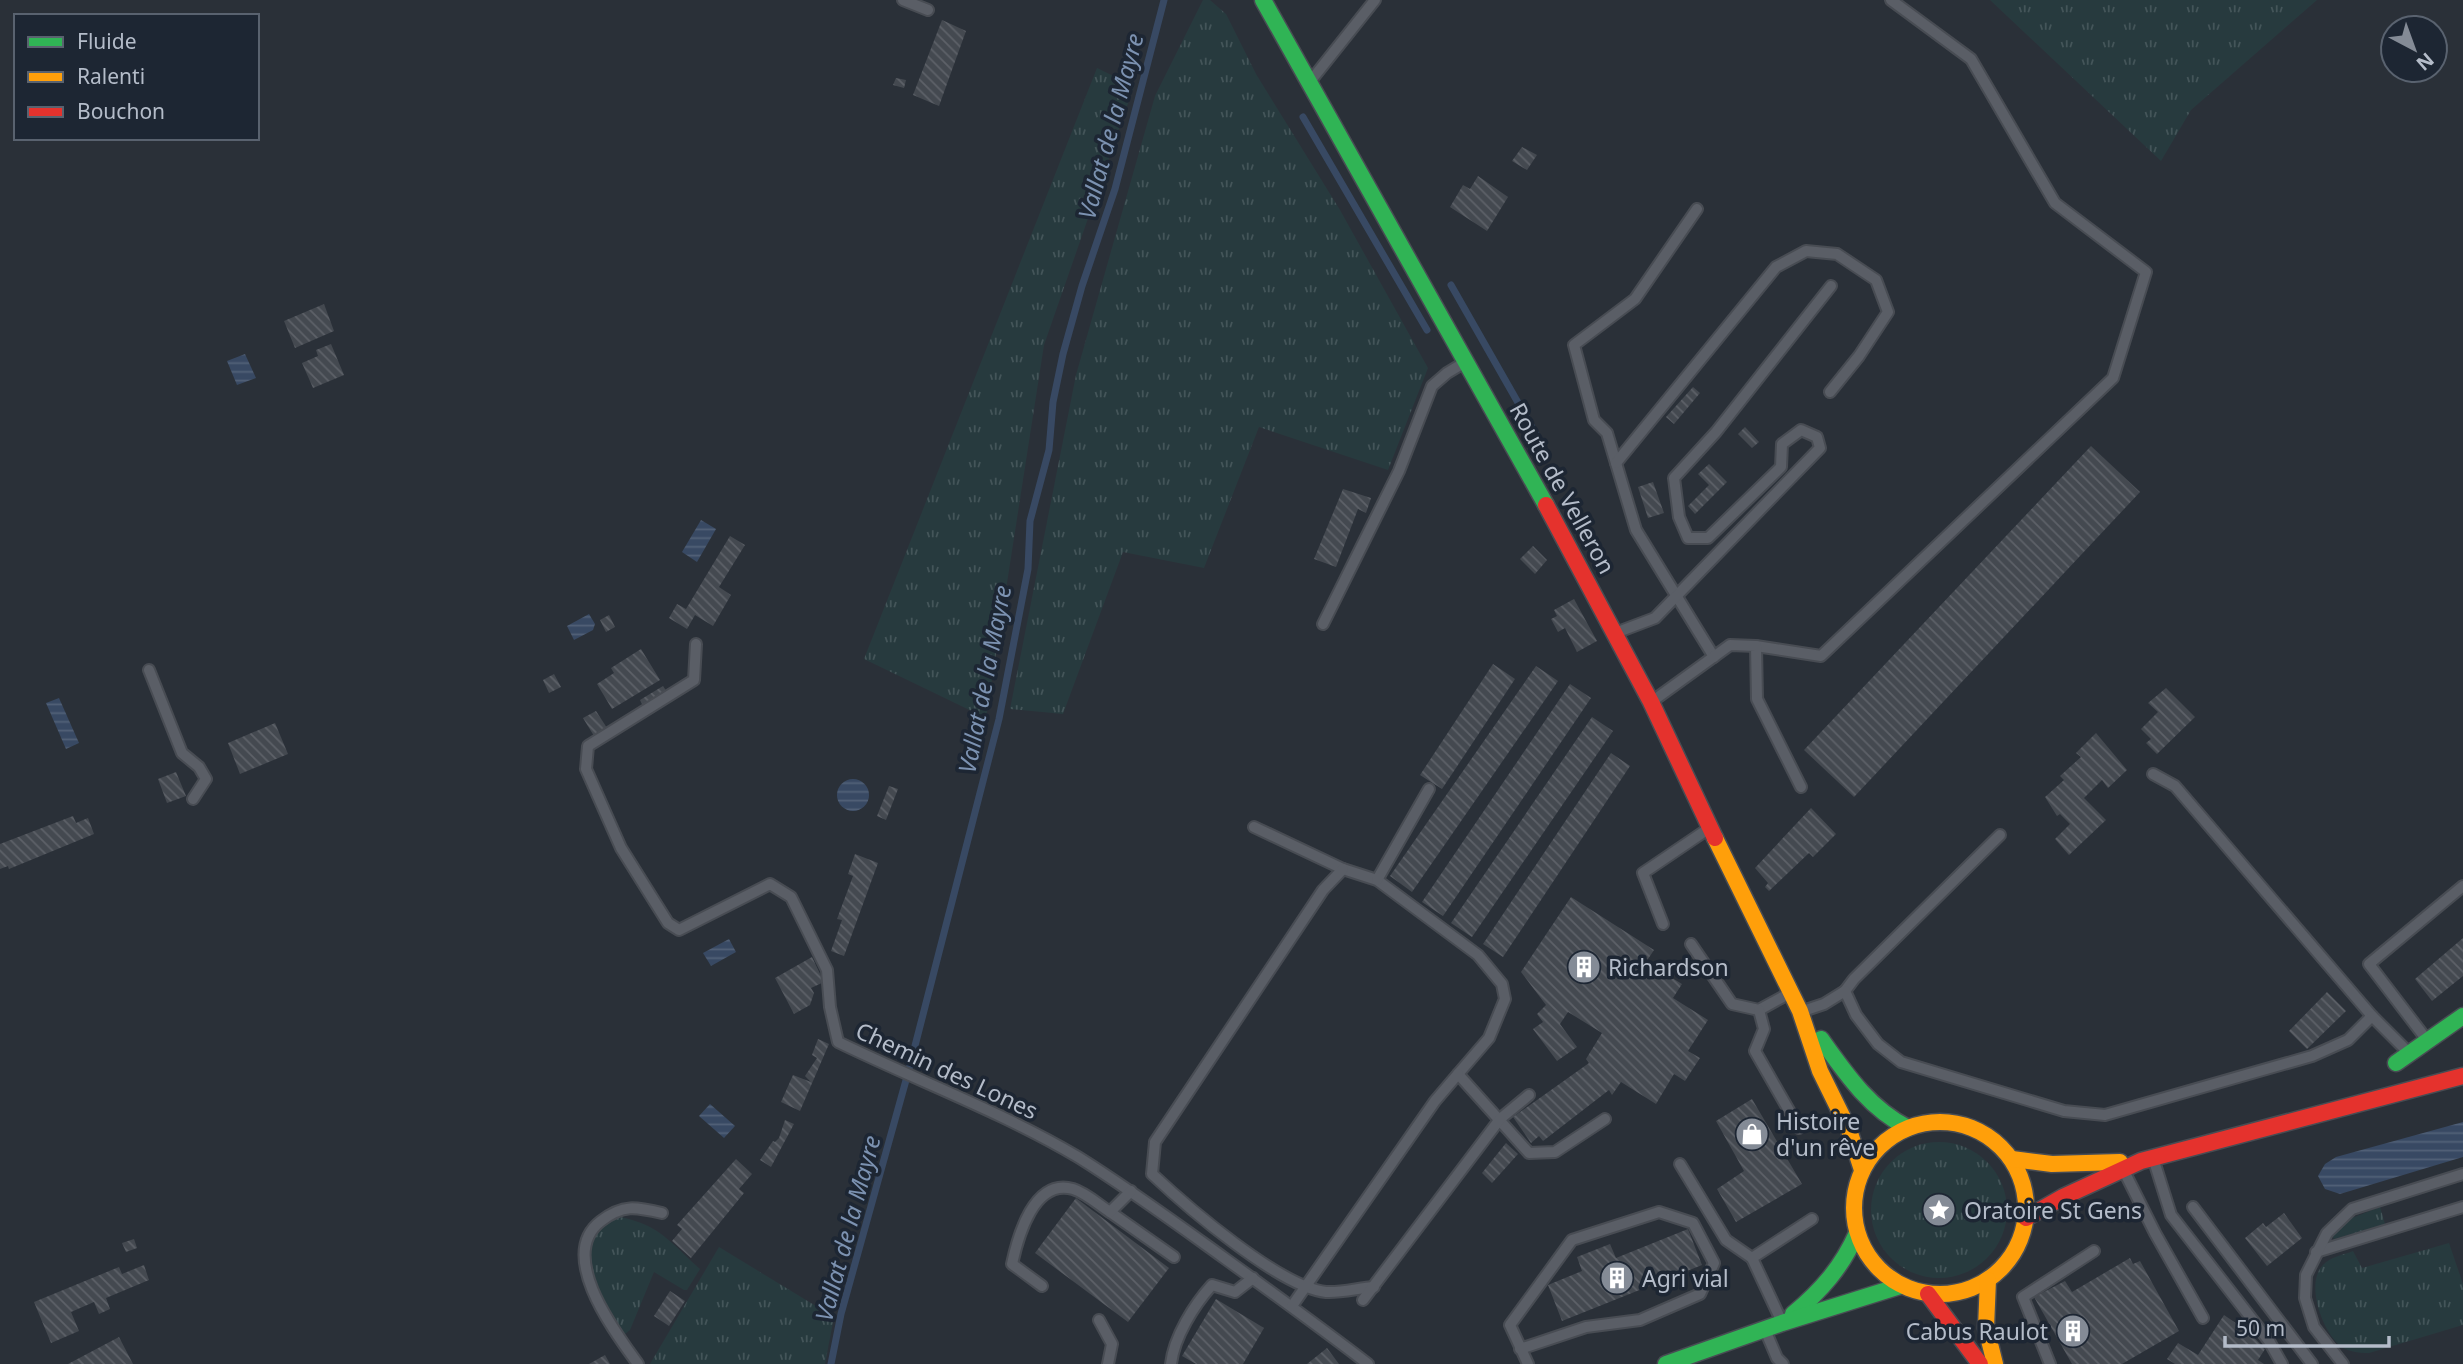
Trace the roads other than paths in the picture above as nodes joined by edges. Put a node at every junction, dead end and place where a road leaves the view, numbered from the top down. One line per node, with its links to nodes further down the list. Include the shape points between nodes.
1 (902, 0): 5 (lane)
2 (1263, 0): 6 (main road, Route de Velleron)
3 (1375, 0): 6 (lane)
4 (1891, 0): 16 (lane, via 1970,58 2055,203 2146,272 2113,378 2058,433 1821,656)
5 (928, 10)
6 (1309, 83): 9 (main road, Route de Velleron)
7 (1697, 209): 11 (lane, via 1635,299 1574,345 1594,420 1607,433)
8 (1831, 286): 12 (lane, via 1674,478 1679,517 1688,538 1708,538 1781,467 1782,444 1801,430 1817,436 1820,448)
9 (1467, 361): 13 (lane, via 1432,386 1399,471); 14 (main road, Route de Velleron)
10 (1830, 392): 11 (lane, via 1888,312 1876,280 1837,254 1806,251 1776,267)
11 (1616, 463): 12 (lane, via 1636,530)
12 (1676, 595): 14 (lane, via 1655,618); 17 (lane)
13 (1323, 624)
14 (1616, 633): 19 (main road, Route de Velleron)
15 (696, 644): 54 (lane, Chemin des Lones, via 694,680 588,746 586,769 621,848 668,923 679,930 770,884 791,897 827,970 838,1042 1017,1124)
16 (1756, 646): 17 (lane, via 1730,645); 21 (lane, via 1757,699)
17 (1714, 657): 19 (lane)
18 (149, 670): 23 (lane, via 182,753 206,779)
19 (1651, 702): 25 (main road, Route de Velleron)
20 (2153, 774): 36 (lane, via 2175,786)
21 (1801, 787)
22 (1429, 789): 28 (lane)
23 (193, 799)
24 (1254, 827): 27 (lane)
25 (1710, 828): 30 (lane, via 1643,873); 33 (main road, Route de Velleron)
26 (2000, 835): 32 (lane)
27 (1343, 869): 28 (lane); 70 (lane, via 1323,890 1155,1142 1152,1174 1216,1229)
28 (1377, 880): 41 (lane, via 1478,955 1502,984 1505,999 1489,1038)
29 (2463, 886): 38 (lane, via 2369,964)
30 (1663, 924)
31 (1690, 944): 34 (lane, via 1732,1004)
32 (1845, 991): 35 (lane); 36 (lane, via 1878,1044 1901,1062 2064,1111 2105,1115 2312,1056 2348,1040)
33 (1790, 992): 34 (lane); 35 (main road, Route de Velleron)
34 (1759, 1010): 46 (lane, via 1764,1029 1755,1051)
35 (1800, 1011): 47 (main road, Route de Velleron, via 1866,1096 1894,1122); 52 (main road, Route de Velleron)
36 (2372, 1016): 39 (lane)
37 (2463, 1016): 38 (main road)
38 (2428, 1040): 39 (main road)
39 (2409, 1053): 40 (main road)
40 (2396, 1063)
41 (1458, 1074): 44 (lane); 70 (lane)
42 (2463, 1076): 49 (main road)
43 (1529, 1095): 44 (lane)
44 (1500, 1119): 45 (lane, via 1529,1153 1555,1152); 71 (lane)
45 (1605, 1119)
46 (1799, 1128)
47 (1909, 1128): 48 (main road, via 1931,1122 1976,1129); 52 (main road, via 1889,1138)
48 (2011, 1159): 49 (main road, via 2064,1166); 59 (main road, via 2024,1187)
49 (2147, 1159): 51 (main road); 90 (lane, via 2171,1215)
50 (1680, 1164): 65 (lane, via 1726,1240)
51 (2123, 1169): 59 (main road); 75 (lane)
52 (1862, 1170): 61 (main road, via 1853,1212)
53 (2463, 1174): 63 (lane, via 2352,1209 2326,1233)
54 (1131, 1191): 57 (lane); 66 (lane, Chemin des Lones)
55 (2193, 1207): 91 (lane)
56 (2463, 1207): 63 (lane)
57 (1110, 1212): 64 (lane); 68 (lane, via 1074,1189 1056,1188 1038,1199 1017,1240 1012,1264)
58 (662, 1213): 81 (lane, via 636,1207 613,1211 596,1224 586,1241 584,1264 594,1293)
59 (2026, 1218): 67 (main road, via 2020,1242 2007,1264)
60 (1812, 1219): 65 (lane)
61 (1857, 1233): 69 (main road, via 1873,1264); 77 (main road, via 1823,1290)
62 (2094, 1251): 89 (lane, via 2023,1297)
63 (2316, 1252): 92 (lane, via 2306,1275 2305,1298 2314,1326)
64 (1174, 1257)
65 (1752, 1258): 77 (lane)
66 (1253, 1278): 74 (lane, Chemin des Lones); 83 (lane, via 1235,1292 1212,1285 1173,1350)
67 (1988, 1280): 72 (main road, via 1949,1295); 88 (main road, via 1986,1328)
68 (1042, 1286)
69 (1900, 1286): 72 (main road); 77 (main road)
70 (1306, 1287): 71 (lane, via 1328,1292); 74 (lane)
71 (1374, 1287): 73 (lane)
72 (1928, 1294): 87 (main road)
73 (1363, 1300)
74 (1292, 1306): 84 (lane, Chemin des Lones)
75 (2203, 1318)
76 (1099, 1320): 82 (lane, via 1112,1344)
77 (1782, 1323): 78 (main road)
78 (1764, 1329): 80 (lane); 86 (main road)
79 (1520, 1349): 79 (lane, via 1510,1325 1572,1240 1659,1212 1693,1223 1714,1264 1700,1294 1640,1320 1586,1327); 85 (lane)
80 (1777, 1362)
81 (638, 1364)
82 (1108, 1364)
83 (1171, 1364)
84 (1368, 1364)
85 (1528, 1364)
86 (1666, 1364)
87 (1980, 1364)
88 (1996, 1364)
89 (2050, 1364)
90 (2282, 1364)
91 (2312, 1364)
92 (2343, 1364)

